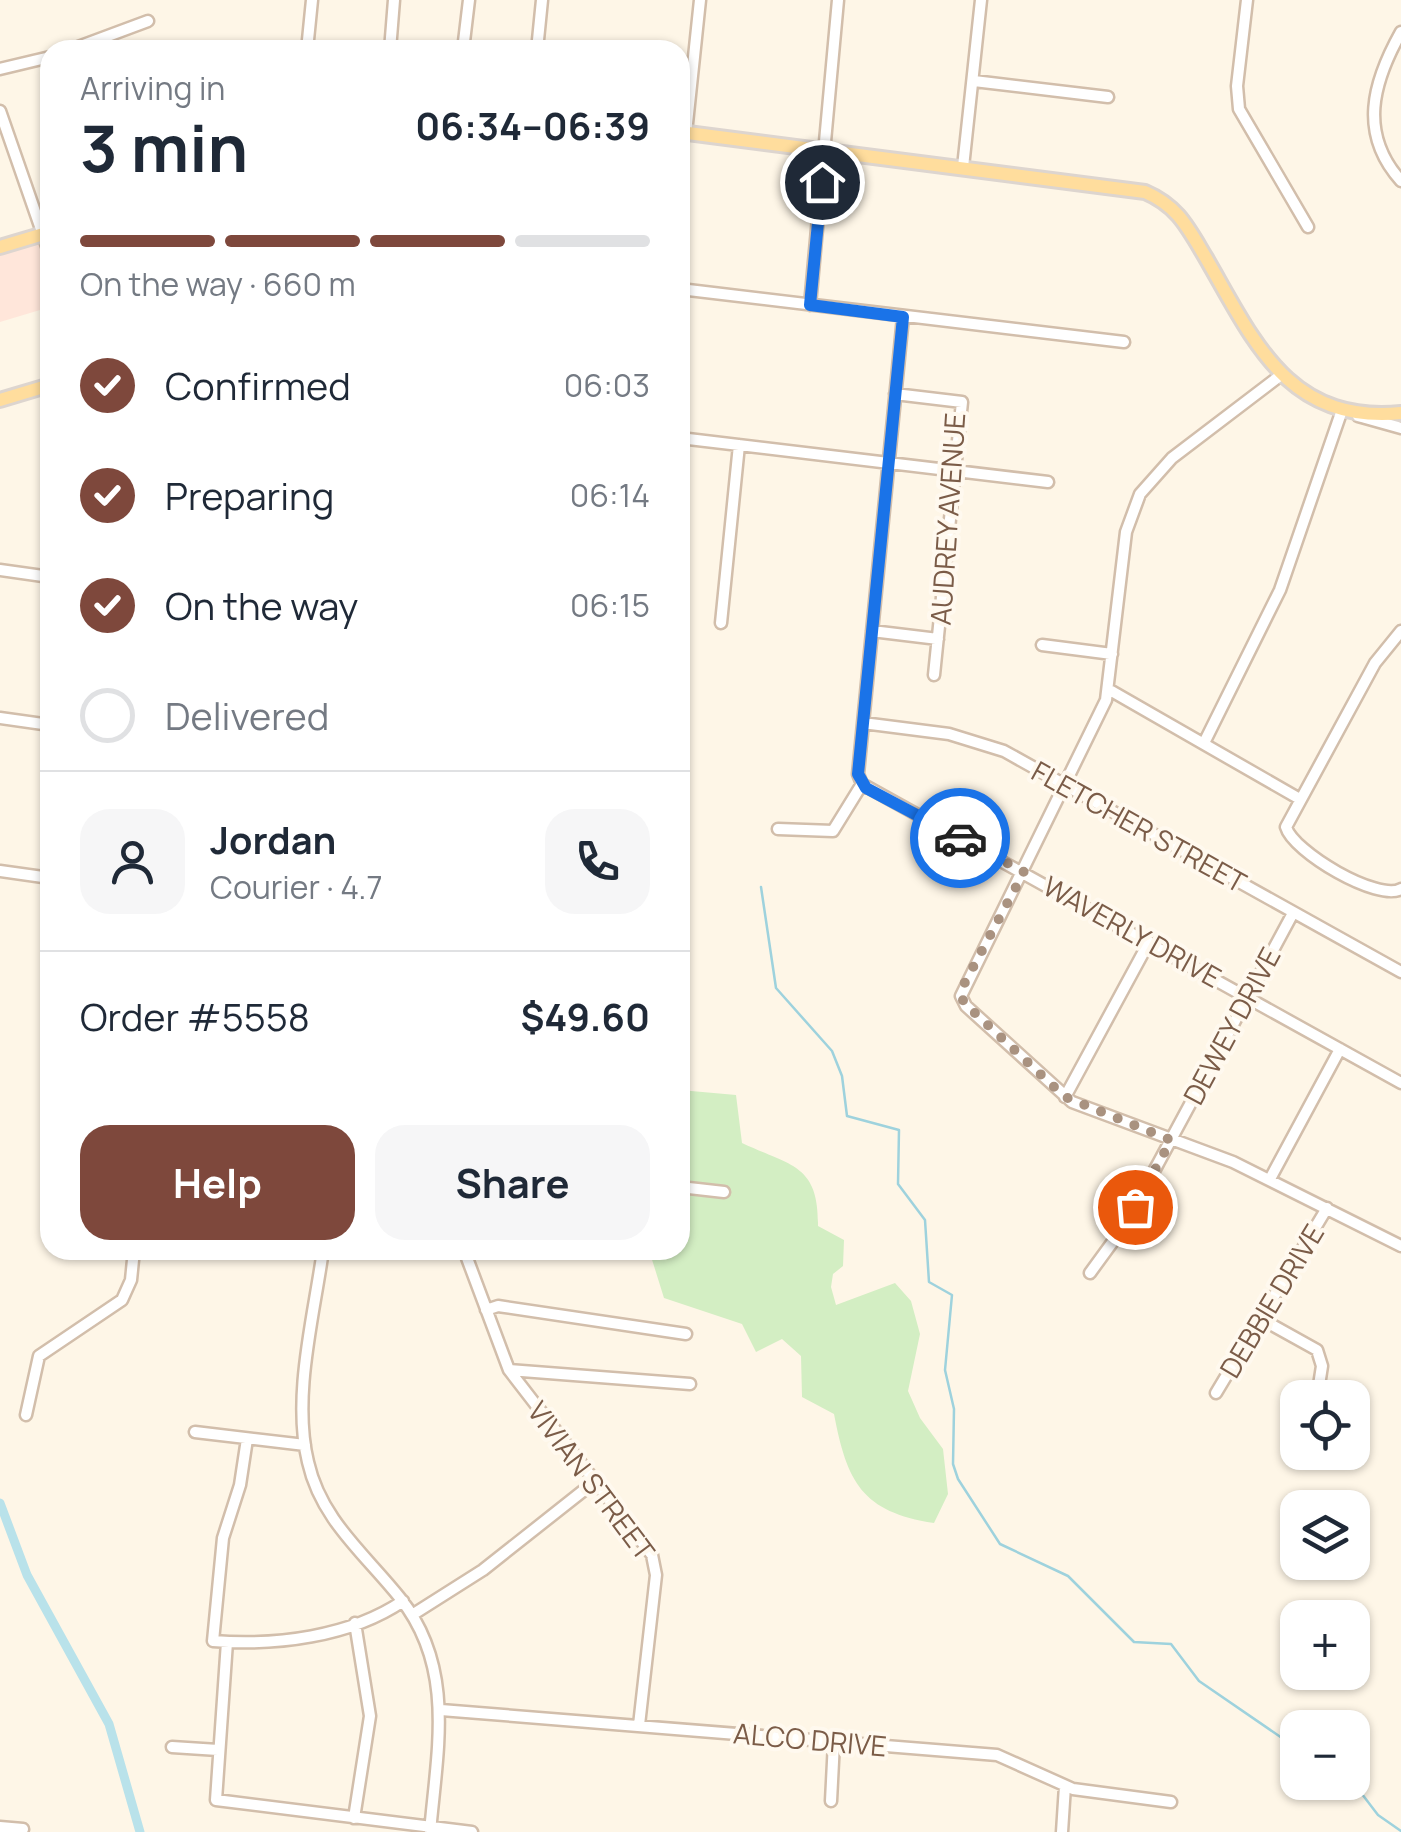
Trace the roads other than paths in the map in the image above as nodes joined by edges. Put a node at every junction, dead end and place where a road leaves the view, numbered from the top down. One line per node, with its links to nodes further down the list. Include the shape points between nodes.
1 (312, 0): 12 (street)
2 (394, 0): 13 (street)
3 (468, 0): 14 (street)
4 (542, 0): 15 (street)
5 (700, 0): 18 (street)
6 (838, 0): 23 (street)
7 (981, 0): 19 (street)
8 (1247, 0): 27 (street, via 1238,109)
9 (148, 21): 11 (street)
10 (1401, 32): 25 (street, via 1372,104 1381,150)
11 (97, 40)
12 (308, 40)
13 (391, 40)
14 (464, 40)
15 (539, 40)
16 (40, 59): 17 (street)
17 (0, 69)
18 (690, 78)
19 (974, 81): 20 (street); 24 (street)
20 (1108, 97)
21 (0, 111): 26 (street)
22 (690, 133): 23 (main road)
23 (825, 150): 24 (main road); 31 (street)
24 (963, 167): 34 (main road, via 1134,189 1170,205)
25 (1401, 181)
26 (40, 215)
27 (1308, 227)
28 (40, 235): 29 (main road)
29 (0, 247)
30 (690, 290): 31 (street)
31 (810, 305): 32 (street)
32 (903, 317): 33 (street); 36 (street)
33 (1124, 342)
34 (1281, 375): 38 (main road, via 1308,396); 53 (street, via 1172,458 1140,494 1126,532)
35 (40, 387): 37 (main road)
36 (896, 394): 43 (street); 44 (street, AUDREY AVENUE, via 962,402)
37 (0, 400)
38 (1347, 412): 39 (main road); 40 (street); 59 (street, via 1280,590)
39 (1401, 413)
40 (1401, 428)
41 (690, 439): 42 (street)
42 (739, 445): 43 (street); 48 (street)
43 (888, 463): 44 (street); 49 (street)
44 (955, 471): 45 (street); 51 (street, AUDREY AVENUE)
45 (1048, 482)
46 (0, 570): 47 (street)
47 (40, 576)
48 (721, 623)
49 (872, 631): 51 (street, AUDREY AVENUE); 57 (street)
50 (1401, 631): 62 (street, via 1375,663)
51 (938, 639): 54 (street, AUDREY AVENUE)
52 (1042, 645): 53 (street)
53 (1112, 654): 55 (street)
54 (934, 675)
55 (1108, 689): 59 (street); 61 (street)
56 (0, 718): 58 (street)
57 (863, 723): 60 (street); 61 (street, FLETCHER STREET, via 967,738)
58 (40, 724)
59 (1204, 742): 62 (street)
60 (862, 784): 63 (street, via 832,831); 65 (street, WAVERLY DRIVE)
61 (1065, 784): 65 (street); 68 (street, FLETCHER STREET)
62 (1298, 798): 67 (street, via 1286,827 1294,844 1378,893)
63 (778, 830)
64 (0, 871): 66 (street)
65 (1024, 872): 69 (street, WAVERLY DRIVE); 74 (street, via 961,996)
66 (40, 877)
67 (1401, 889)
68 (1293, 913): 70 (street, FLETCHER STREET); 71 (street, DEWEY DRIVE)
69 (1149, 942): 71 (street, WAVERLY DRIVE); 74 (street)
70 (1401, 972)
71 (1248, 997): 72 (street, WAVERLY DRIVE); 75 (street, DEWEY DRIVE)
72 (1340, 1049): 73 (street, WAVERLY DRIVE); 76 (street)
73 (1401, 1083)
74 (1065, 1097): 75 (street)
75 (1171, 1140): 76 (street); 84 (street, DEWEY DRIVE, via 1125,1225)
76 (1270, 1179): 79 (street)
77 (690, 1187): 78 (street)
78 (724, 1192)
79 (1327, 1208): 80 (street); 86 (street, DEBBIE DRIVE)
80 (1401, 1246)
81 (133, 1260): 92 (street, via 122,1300 40,1356)
82 (322, 1260): 95 (street)
83 (468, 1260): 85 (street, VIVIAN STREET)
84 (1090, 1272)
85 (486, 1310): 87 (street, via 498,1306); 88 (street, VIVIAN STREET)
86 (1263, 1320): 89 (street, via 1316,1348); 91 (street, DEBBIE DRIVE)
87 (686, 1334)
88 (509, 1370): 90 (street); 96 (street, VIVIAN STREET)
89 (1320, 1380)
90 (690, 1384)
91 (1216, 1393)
92 (26, 1414)
93 (194, 1432): 94 (street)
94 (247, 1439): 95 (street); 100 (street, via 223,1538 213,1640)
95 (305, 1444): 97 (street, via 327,1511)
96 (593, 1484): 98 (street, via 483,1570); 102 (street, VIVIAN STREET, via 656,1565)
97 (403, 1601): 98 (street); 99 (street)
98 (412, 1615): 101 (street, via 436,1669)
99 (355, 1623): 100 (street, via 271,1644); 109 (street, via 370,1716)
100 (227, 1642): 105 (street)
101 (441, 1710): 102 (street, ALCO DRIVE); 112 (street)
102 (639, 1725): 103 (street, ALCO DRIVE)
103 (834, 1742): 106 (street, ALCO DRIVE, via 997,1755); 107 (street)
104 (172, 1747): 105 (street)
105 (218, 1750): 109 (street, via 216,1800)
106 (1065, 1786): 108 (street, ALCO DRIVE); 114 (street)
107 (831, 1802)
108 (1171, 1802)
109 (354, 1818): 112 (street)
110 (0, 1826): 111 (street)
111 (23, 1829)
112 (430, 1830): 113 (street)
113 (472, 1832)
114 (1062, 1832)

